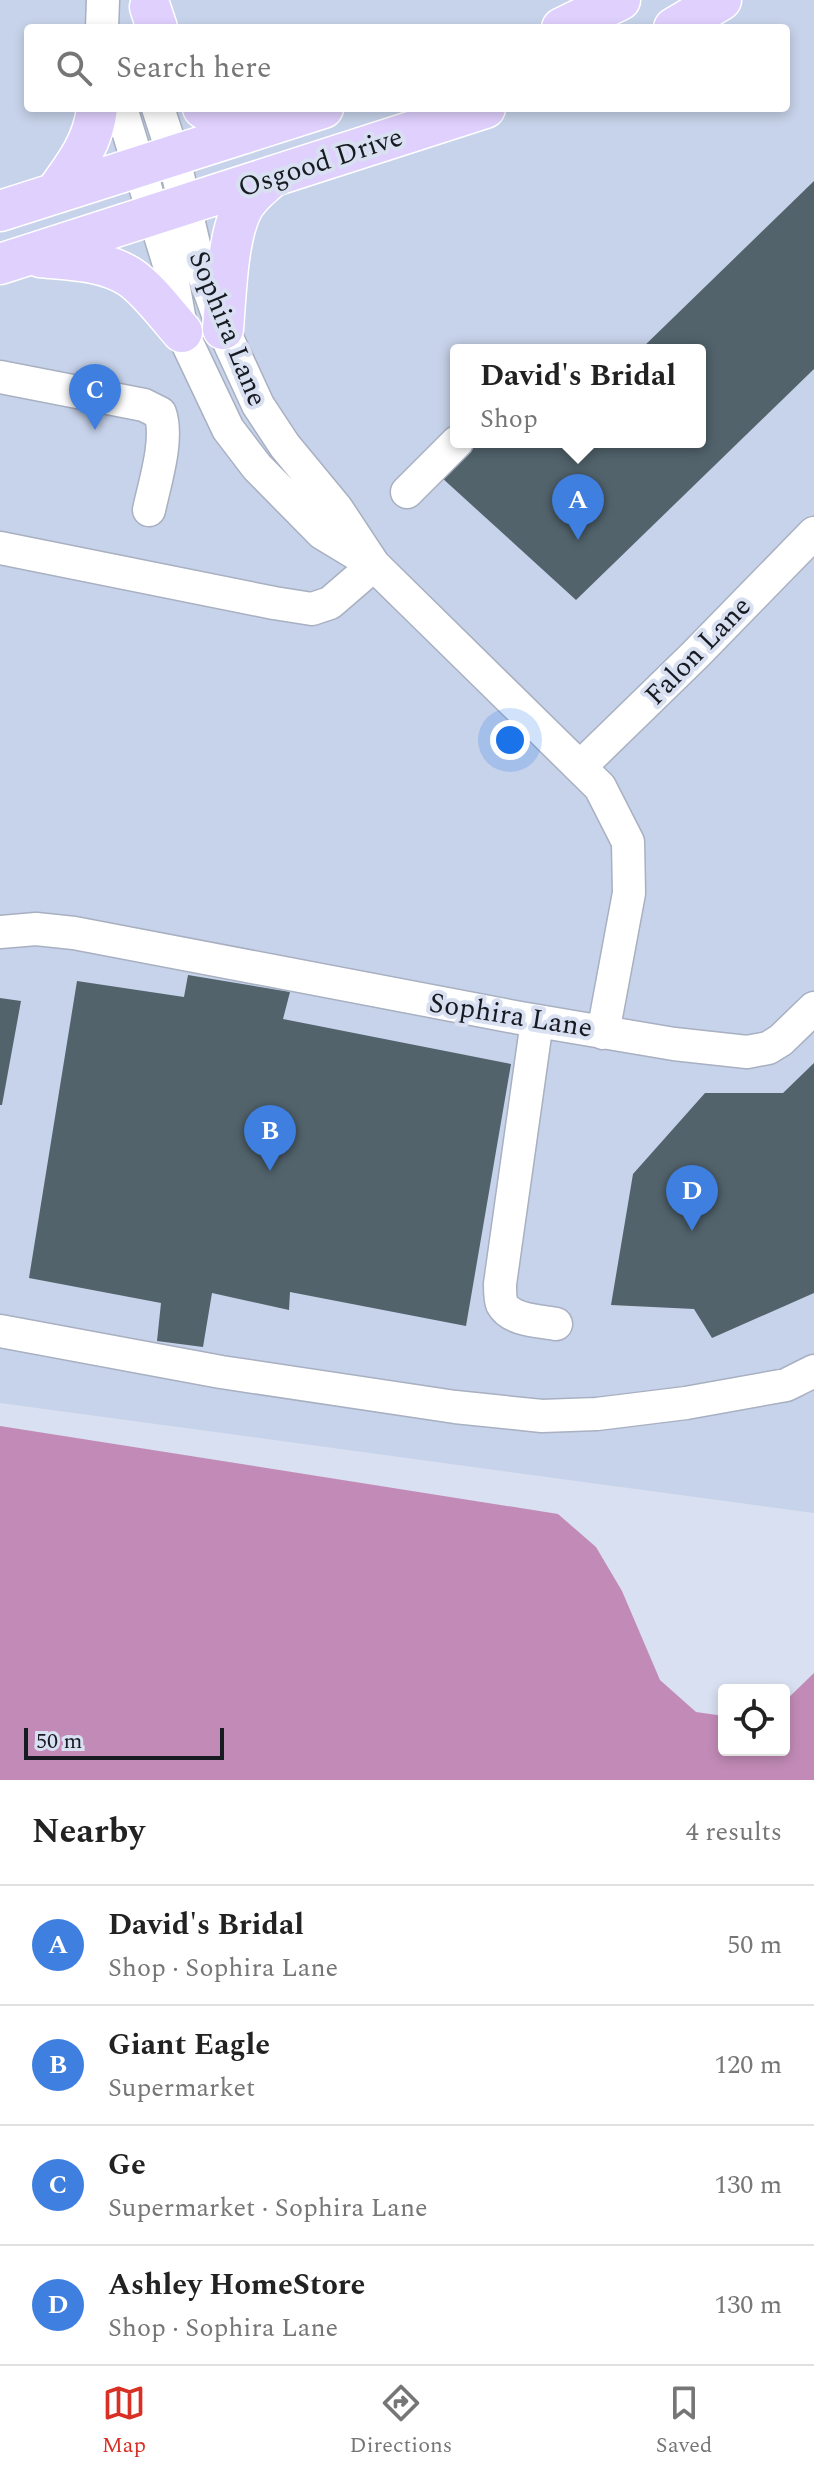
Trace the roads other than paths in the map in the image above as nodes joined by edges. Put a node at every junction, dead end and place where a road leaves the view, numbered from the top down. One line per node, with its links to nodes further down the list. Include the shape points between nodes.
1 (103, 0): 4 (street)
2 (620, 0): 5 (main road)
3 (721, 0): 6 (main road)
4 (102, 24)
5 (570, 24)
6 (681, 24)
7 (97, 112): 16 (main road, via 85,149)
8 (124, 112): 14 (street)
9 (158, 112): 14 (street)
10 (210, 112): 13 (main road)
11 (311, 112): 13 (main road, Osgood Drive)
12 (473, 112): 15 (main road, Osgood Drive)
13 (245, 133): 14 (main road, Osgood Drive)
14 (156, 160): 16 (main road, Osgood Drive); 17 (street)
15 (273, 176): 17 (main road, Osgood Drive); 20 (main road, via 242,208 228,271)
16 (56, 192): 18 (main road, Osgood Drive)
17 (169, 209): 19 (main road, Osgood Drive); 20 (street, Sophira Lane, via 196,253); 21 (street, Sophira Lane, via 171,271)
18 (0, 211)
19 (12, 260): 21 (main road, via 85,261 112,267 133,278)
20 (223, 329): 28 (street, Sophira Lane, via 258,405)
21 (182, 332): 28 (street, Sophira Lane, via 228,429 257,467 322,533)
22 (0, 377): 25 (street, via 144,405 160,413 162,441)
23 (451, 448): 24 (street)
24 (407, 492)
25 (149, 510)
26 (814, 533): 29 (street, Falon Lane)
27 (0, 548): 28 (street, via 312,609 330,603)
28 (374, 565): 29 (street, Sophira Lane)
29 (580, 767): 33 (street, Sophira Lane, via 600,787 628,842 629,893)
30 (0, 932): 32 (street, Sophira Lane, via 74,933)
31 (814, 1008): 33 (street, via 781,1040 747,1052)
32 (537, 1021): 33 (street, Sophira Lane); 34 (street, via 500,1284 502,1303 512,1314)
33 (603, 1033)
34 (556, 1324)
35 (0, 1331): 36 (street, via 221,1372 542,1416 686,1403 786,1385)
36 (814, 1371)

